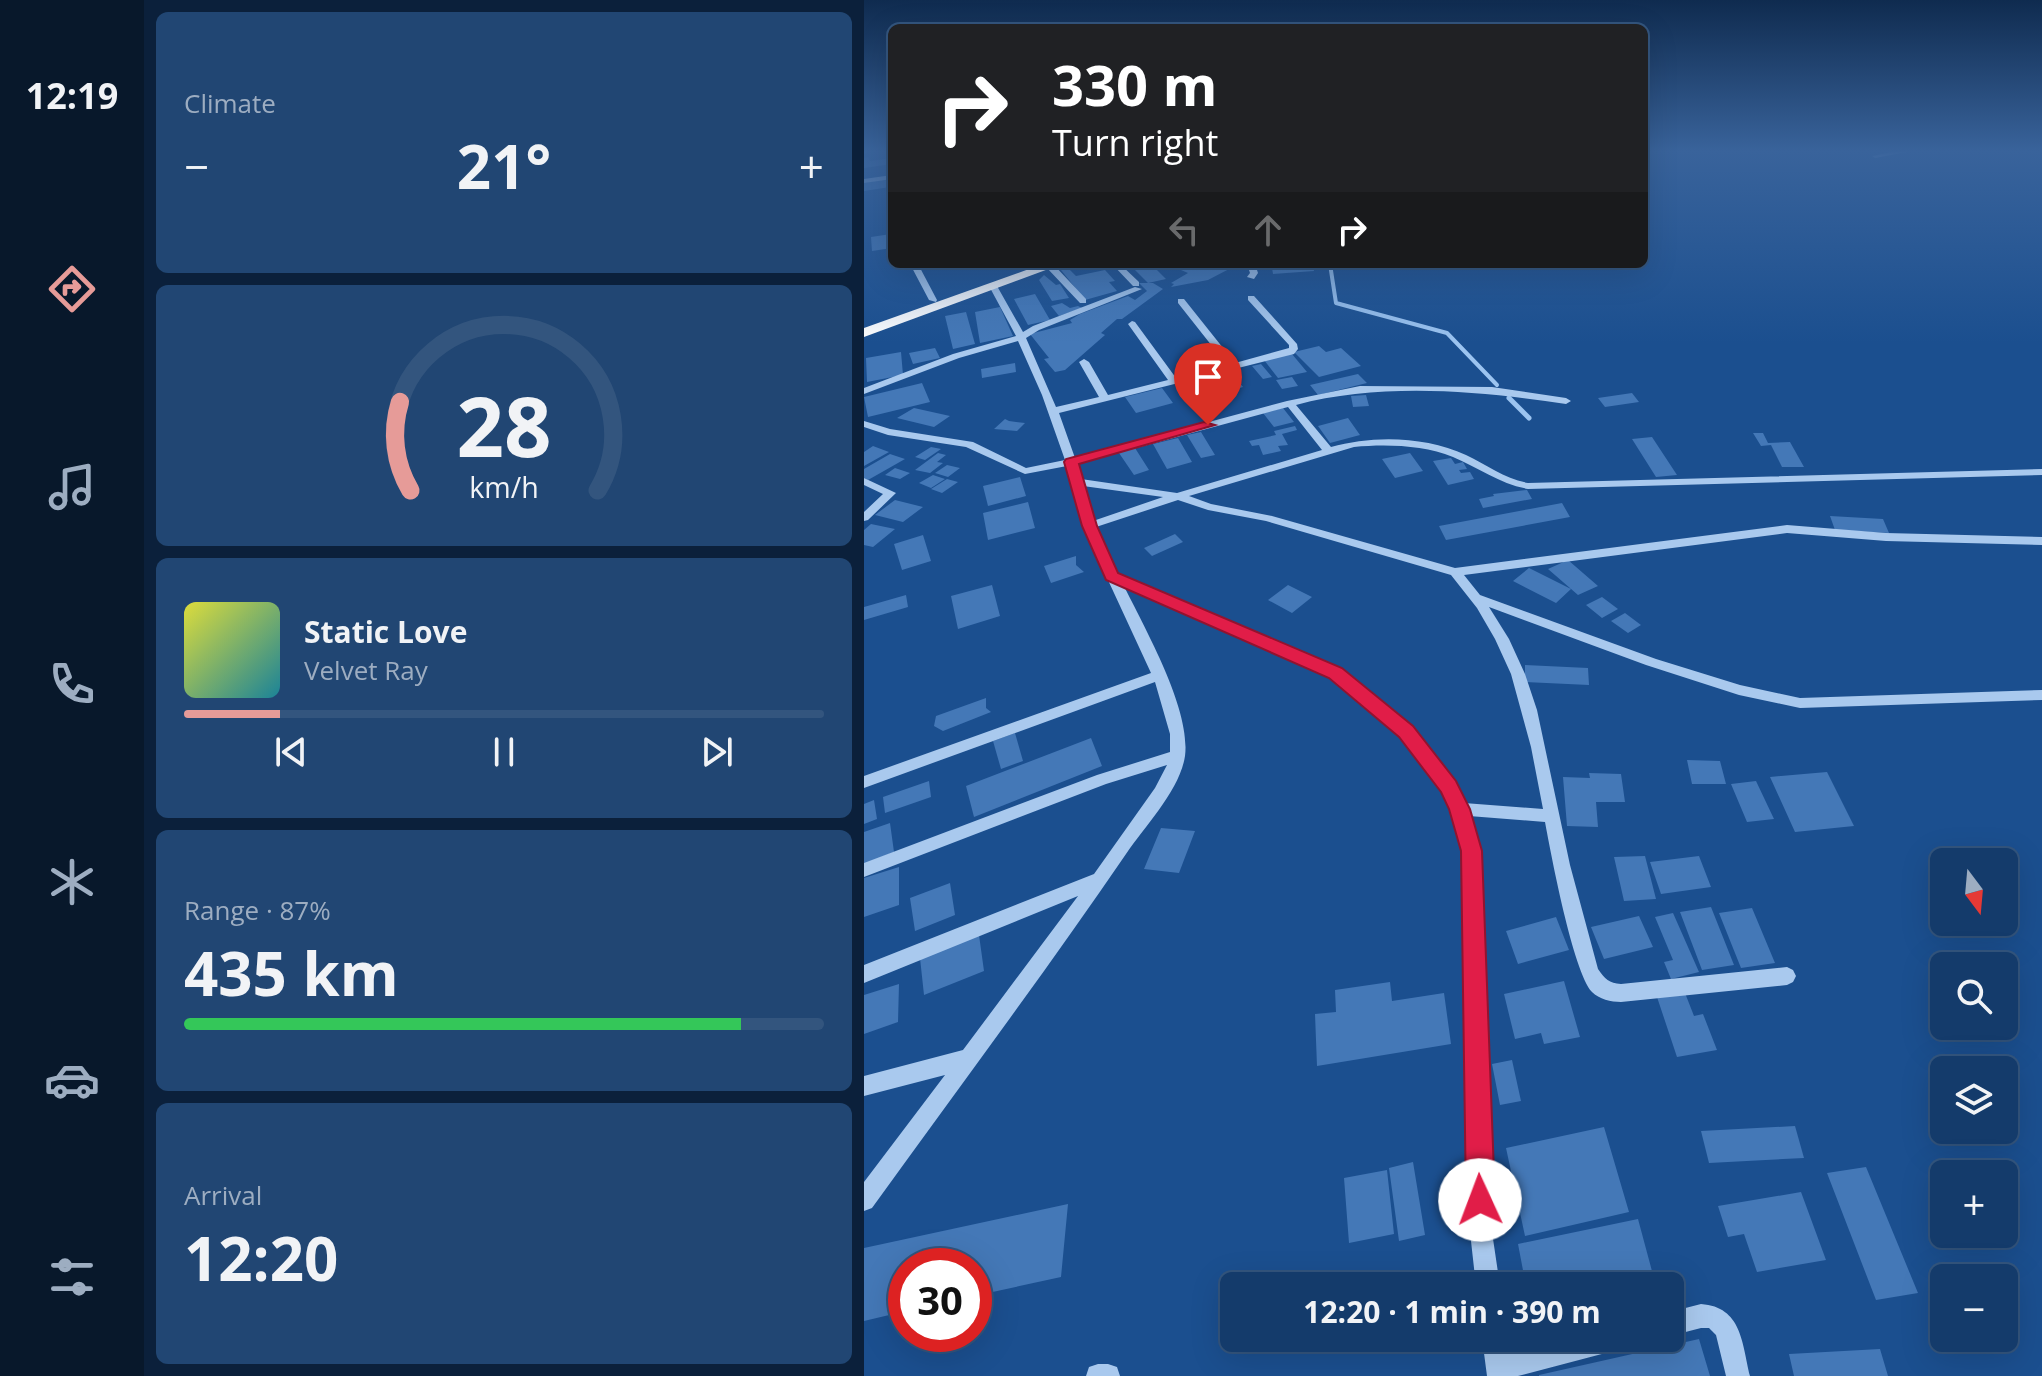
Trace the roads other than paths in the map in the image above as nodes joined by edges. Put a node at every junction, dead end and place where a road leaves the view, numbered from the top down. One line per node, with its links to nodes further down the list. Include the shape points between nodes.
1 (916, 268): 10 (street)
2 (1037, 268): 10 (highway)
3 (1039, 268): 8 (highway)
4 (1050, 268): 11 (street)
5 (1120, 268): 16 (street, via 1137,287)
6 (1252, 268): 7 (street)
7 (1251, 277)
8 (993, 286): 15 (highway); 16 (street)
9 (1251, 298): 18 (street, via 1294,349)
10 (933, 300): 13 (highway)
11 (1083, 301)
12 (1181, 301): 18 (street)
13 (864, 324)
14 (1132, 324): 19 (street)
15 (864, 333)
16 (1021, 337): 20 (street); 24 (street)
17 (1084, 362): 21 (street)
18 (1232, 366): 19 (street)
19 (1174, 381): 21 (street)
20 (864, 391)
21 (1105, 398): 24 (street)
22 (1566, 401): 23 (street, via 1492,390 1379,388)
23 (1290, 403): 26 (street); 27 (street)
24 (1053, 411): 27 (street)
25 (864, 424): 27 (street, via 969,444 1025,471)
26 (1329, 451): 28 (street, via 1372,442 1446,451 1528,486); 32 (street)
27 (1071, 462): 30 (street)
28 (2036, 472): 31 (street)
29 (864, 481): 33 (street, via 890,493)
30 (1077, 482): 32 (street); 34 (street)
31 (2042, 483)
32 (1178, 496): 34 (street); 36 (street)
33 (864, 518)
34 (1089, 526): 37 (street)
35 (2042, 541): 36 (street, via 1787,529)
36 (1455, 572): 38 (street)
37 (1111, 576): 39 (street); 43 (street, via 1336,673 1406,731 1449,787)
38 (1479, 598): 40 (street, via 1651,662 1800,703); 44 (street, via 1511,652 1545,768)
39 (1158, 676): 41 (street, via 1179,734); 42 (street)
40 (2042, 695)
41 (1177, 756): 45 (street, via 1102,779); 46 (street)
42 (864, 782)
43 (1459, 809): 44 (street); 52 (street, via 1471,851)
44 (1553, 816): 48 (street, via 1590,972 1607,993)
45 (864, 870)
46 (1100, 879): 47 (street); 49 (street)
47 (864, 974)
48 (1787, 976)
49 (968, 1059): 50 (street); 51 (street)
50 (864, 1086)
51 (864, 1200)
52 (1486, 1272)
53 (1684, 1320): 59 (street, via 1715,1317 1726,1329)
54 (1496, 1352): 56 (street)
55 (1568, 1352): 56 (street)
56 (1499, 1372)
57 (1098, 1376): 58 (street)
58 (1108, 1376)
59 (1738, 1376)

